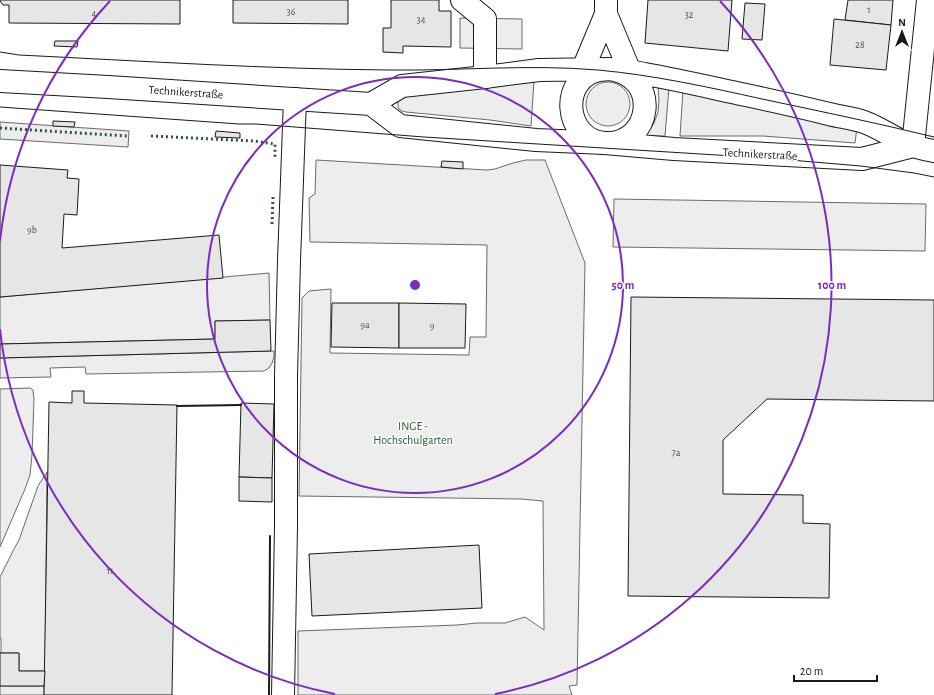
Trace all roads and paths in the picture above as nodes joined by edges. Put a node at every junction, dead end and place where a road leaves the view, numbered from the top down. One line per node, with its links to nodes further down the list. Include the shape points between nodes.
1 (462, 0): 5 (street, via 485,19)
2 (928, 0): 11 (street)
3 (606, 7): 4 (street); 6 (street)
4 (632, 75): 6 (street, Technikerstraße, via 609,69); 10 (street, Technikerstraße, via 644,100 641,123 634,133 624,140); 11 (street, Technikerstraße, via 677,80 865,122)
5 (485, 77): 6 (street, via 539,70); 9 (street, via 402,86)
6 (579, 78): 10 (street, Technikerstraße, via 572,97 573,120 579,130 588,137)
7 (0, 81): 8 (street, Technikerstraße)
8 (295, 99): 9 (street, Technikerstraße); 13 (street, via 286,376)
9 (371, 104): 10 (street, Technikerstraße, via 400,126 536,140)
10 (605, 143): 11 (street, Technikerstraße, via 862,159)
11 (913, 146): 12 (street, Technikerstraße)
12 (934, 151)
13 (283, 695)

